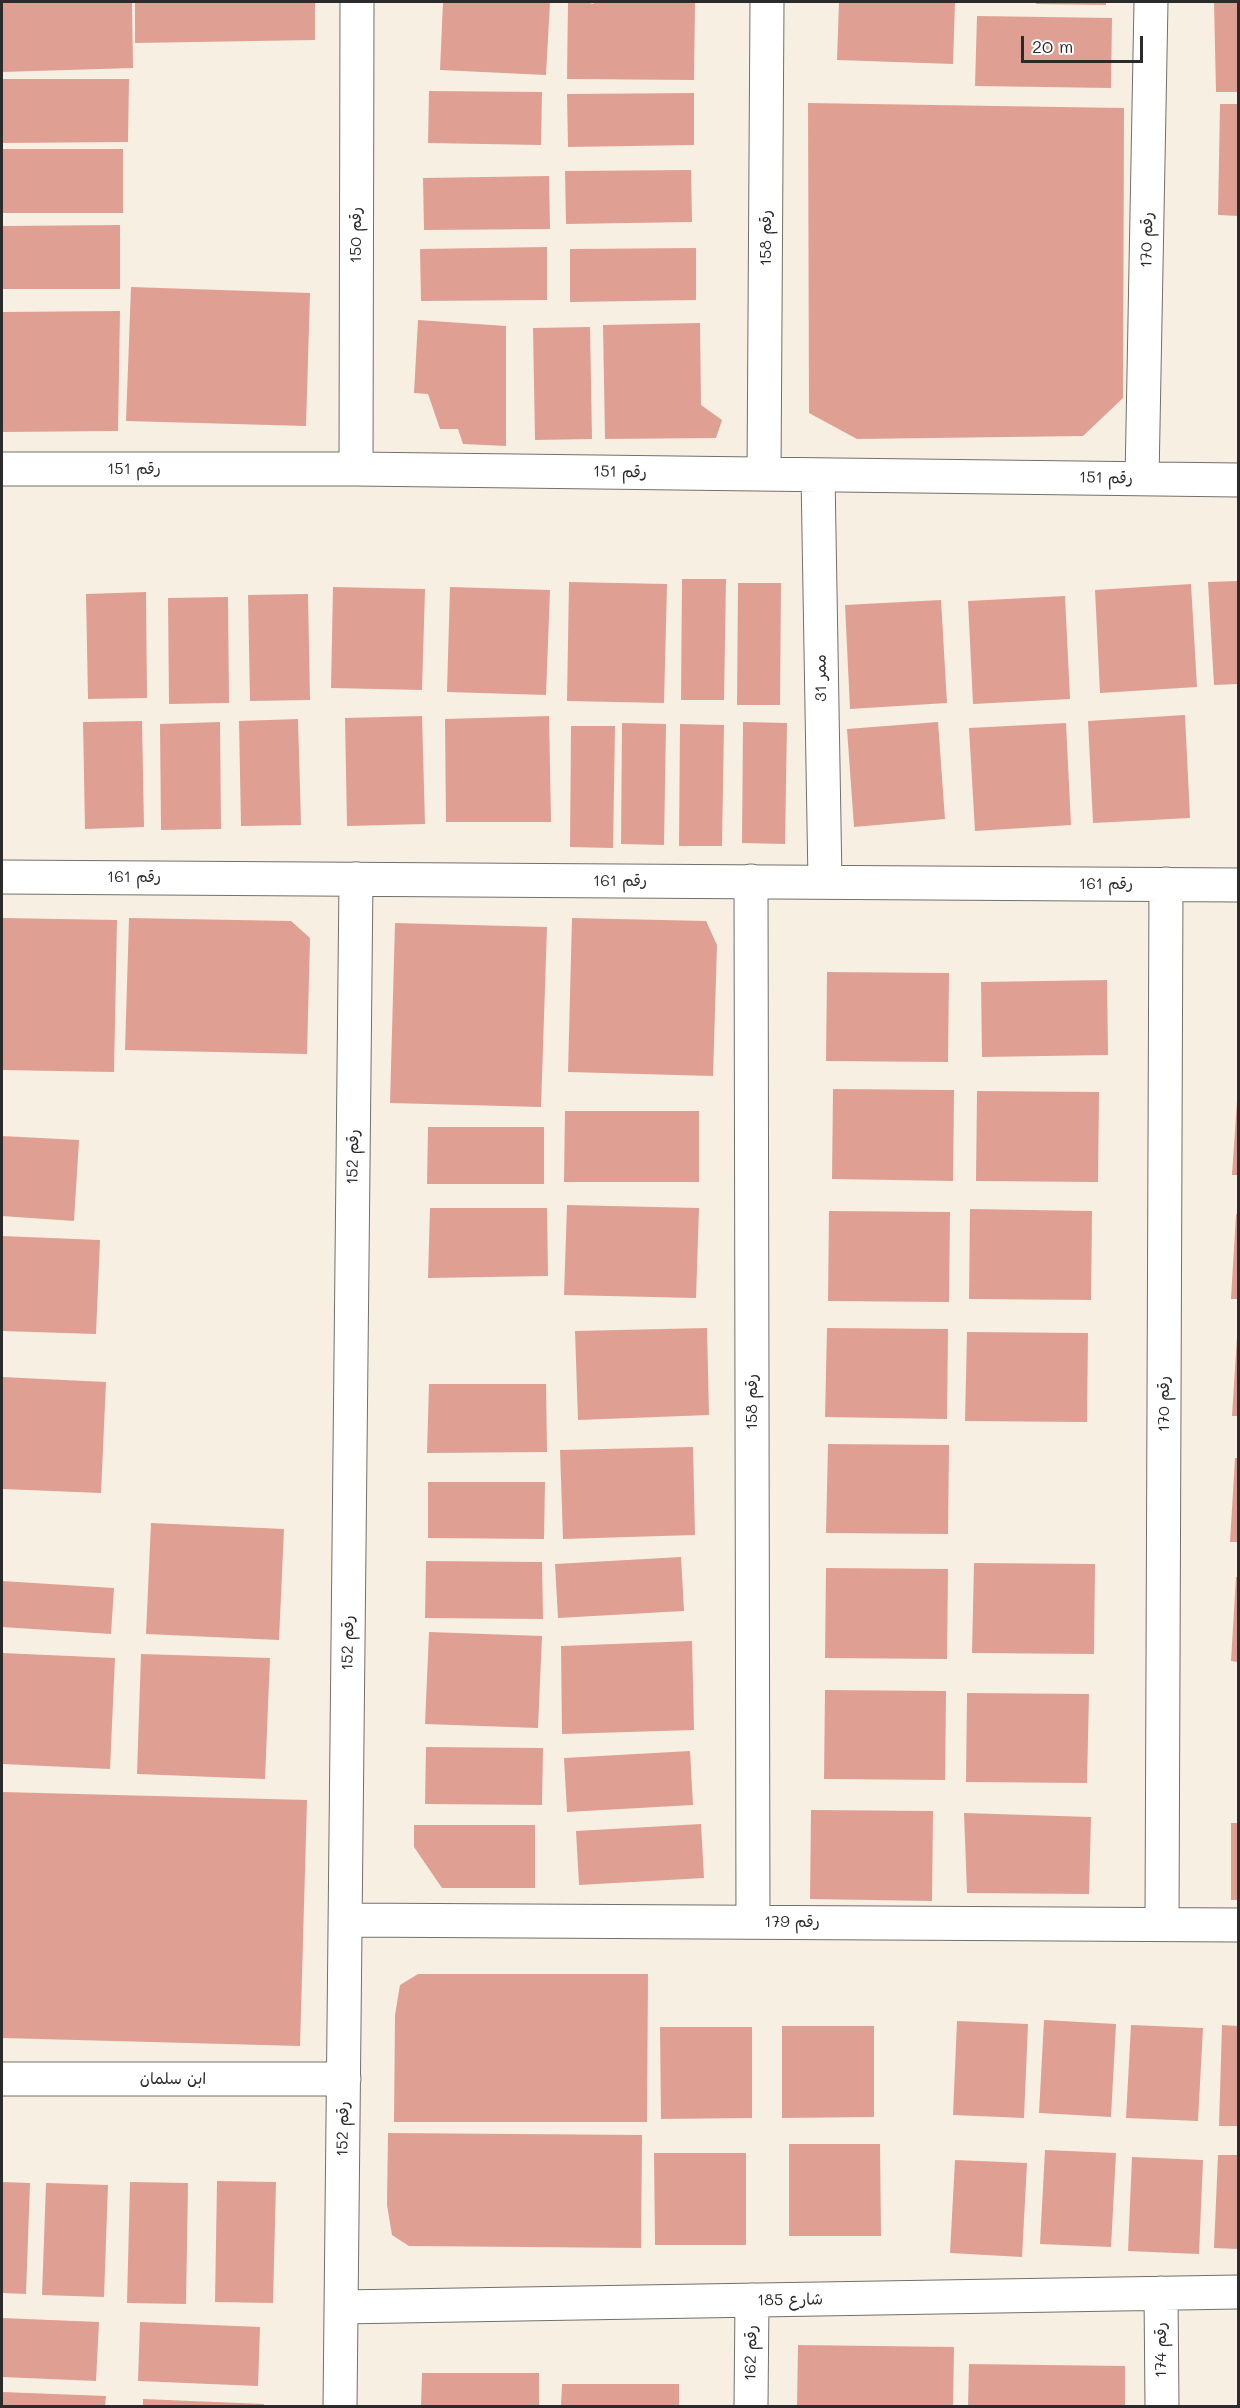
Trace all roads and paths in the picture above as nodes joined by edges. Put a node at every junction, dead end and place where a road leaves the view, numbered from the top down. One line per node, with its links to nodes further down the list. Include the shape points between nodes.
1 (357, 2): 5 (street, رقم 150)
2 (767, 2): 6 (street, رقم 158)
3 (1151, 2): 8 (street, رقم 170)
4 (2, 469): 5 (street, رقم 151)
5 (356, 469): 6 (street, رقم 151)
6 (764, 474): 7 (street, رقم 151)
7 (818, 475): 8 (street, رقم 151); 13 (street, ممر 31)
8 (1142, 479): 9 (street, رقم 151)
9 (1239, 480)
10 (2, 877): 11 (street, رقم 161)
11 (356, 879): 12 (street, رقم 161); 16 (street, رقم 152)
12 (751, 881): 13 (street, رقم 161); 17 (street, رقم 158)
13 (825, 882): 14 (street, رقم 161)
14 (1166, 884): 15 (street, رقم 161); 18 (street, رقم 170)
15 (1239, 885)
16 (346, 1920): 17 (street, رقم 179); 21 (street, رقم 152)
17 (753, 1922): 18 (street, رقم 179)
18 (1162, 1924): 19 (street, رقم 179)
19 (1239, 1925)
20 (2, 2079): 21 (street, ابن سلمان)
21 (344, 2079): 25 (street, رقم 152)
22 (1239, 2292): 23 (street, شارع 185)
23 (1161, 2294): 24 (street, شارع 185); 28 (street, رقم 174)
24 (752, 2300): 25 (street, شارع 185); 27 (street, رقم 162)
25 (341, 2307): 26 (street, رقم 152)
26 (340, 2406)
27 (751, 2406)
28 (1162, 2406)

